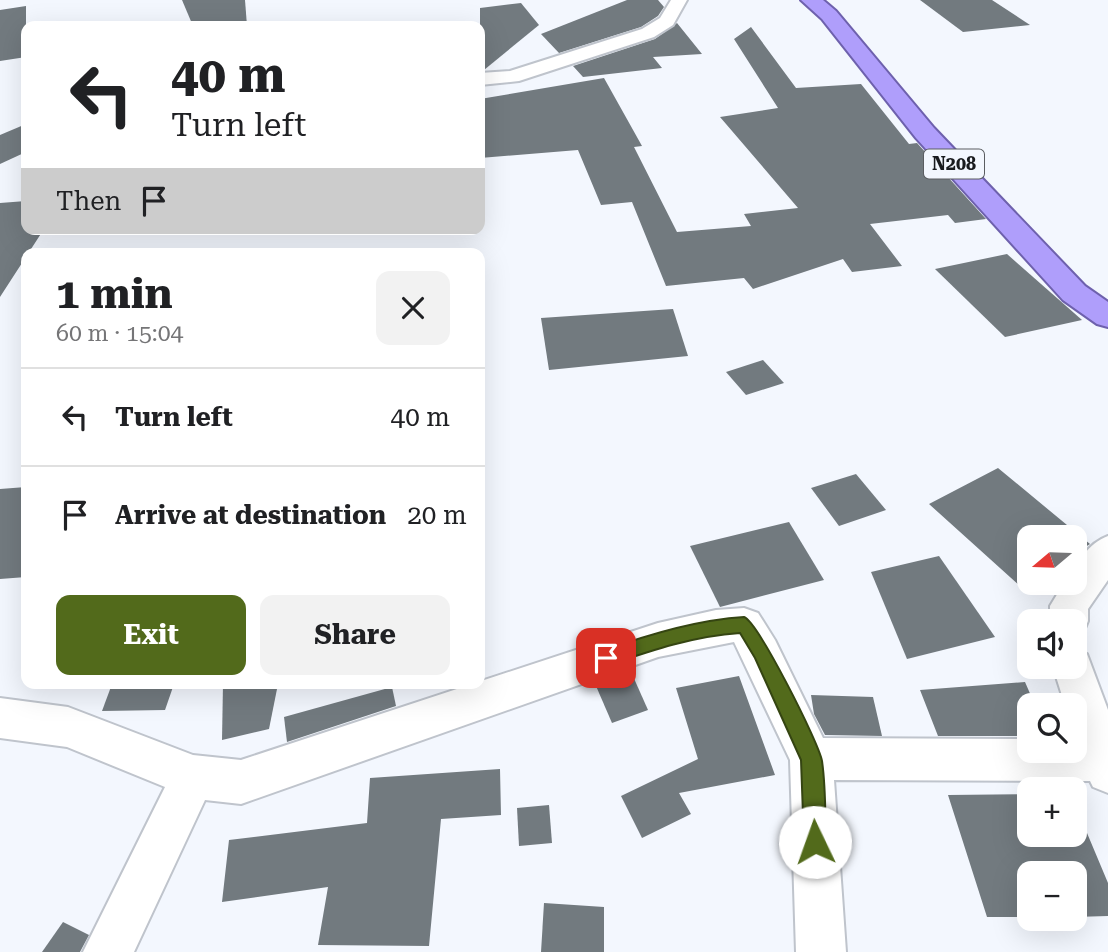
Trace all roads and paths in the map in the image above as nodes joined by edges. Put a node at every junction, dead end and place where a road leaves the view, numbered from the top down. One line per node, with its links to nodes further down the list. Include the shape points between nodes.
1 (679, 0): 3 (street, via 667,21 648,33 512,77)
2 (811, 0): 4 (highway, N208, via 829,15 925,133 1074,293)
3 (485, 79)
4 (1108, 317)
5 (1108, 551): 6 (street)
6 (1069, 609)
7 (1077, 679): 10 (street)
8 (0, 718): 11 (street, via 68,727)
9 (811, 759): 10 (street); 11 (street, via 744,625 657,640 241,782); 13 (street)
10 (1105, 766)
11 (193, 777): 12 (street)
12 (108, 952)
13 (821, 952)

